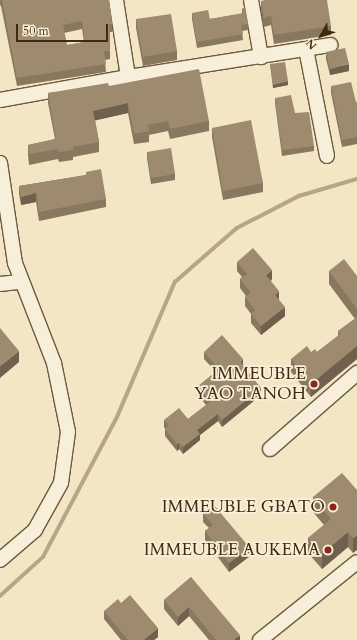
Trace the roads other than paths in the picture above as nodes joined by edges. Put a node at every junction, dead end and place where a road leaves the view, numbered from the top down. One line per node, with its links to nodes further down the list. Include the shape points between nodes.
1 (116, 0): 6 (street)
2 (251, 0): 5 (street)
3 (330, 45): 4 (street)
4 (306, 49): 5 (street); 8 (street)
5 (261, 57): 6 (street)
6 (128, 77): 7 (street)
7 (0, 100)
8 (327, 156)
9 (0, 163): 10 (street)
10 (20, 282): 11 (street); 14 (street, via 54,362 68,432 61,483 35,530)
11 (0, 284)
12 (357, 373): 13 (street)
13 (270, 449)
14 (0, 560)
15 (357, 562): 16 (street)
16 (260, 640)

